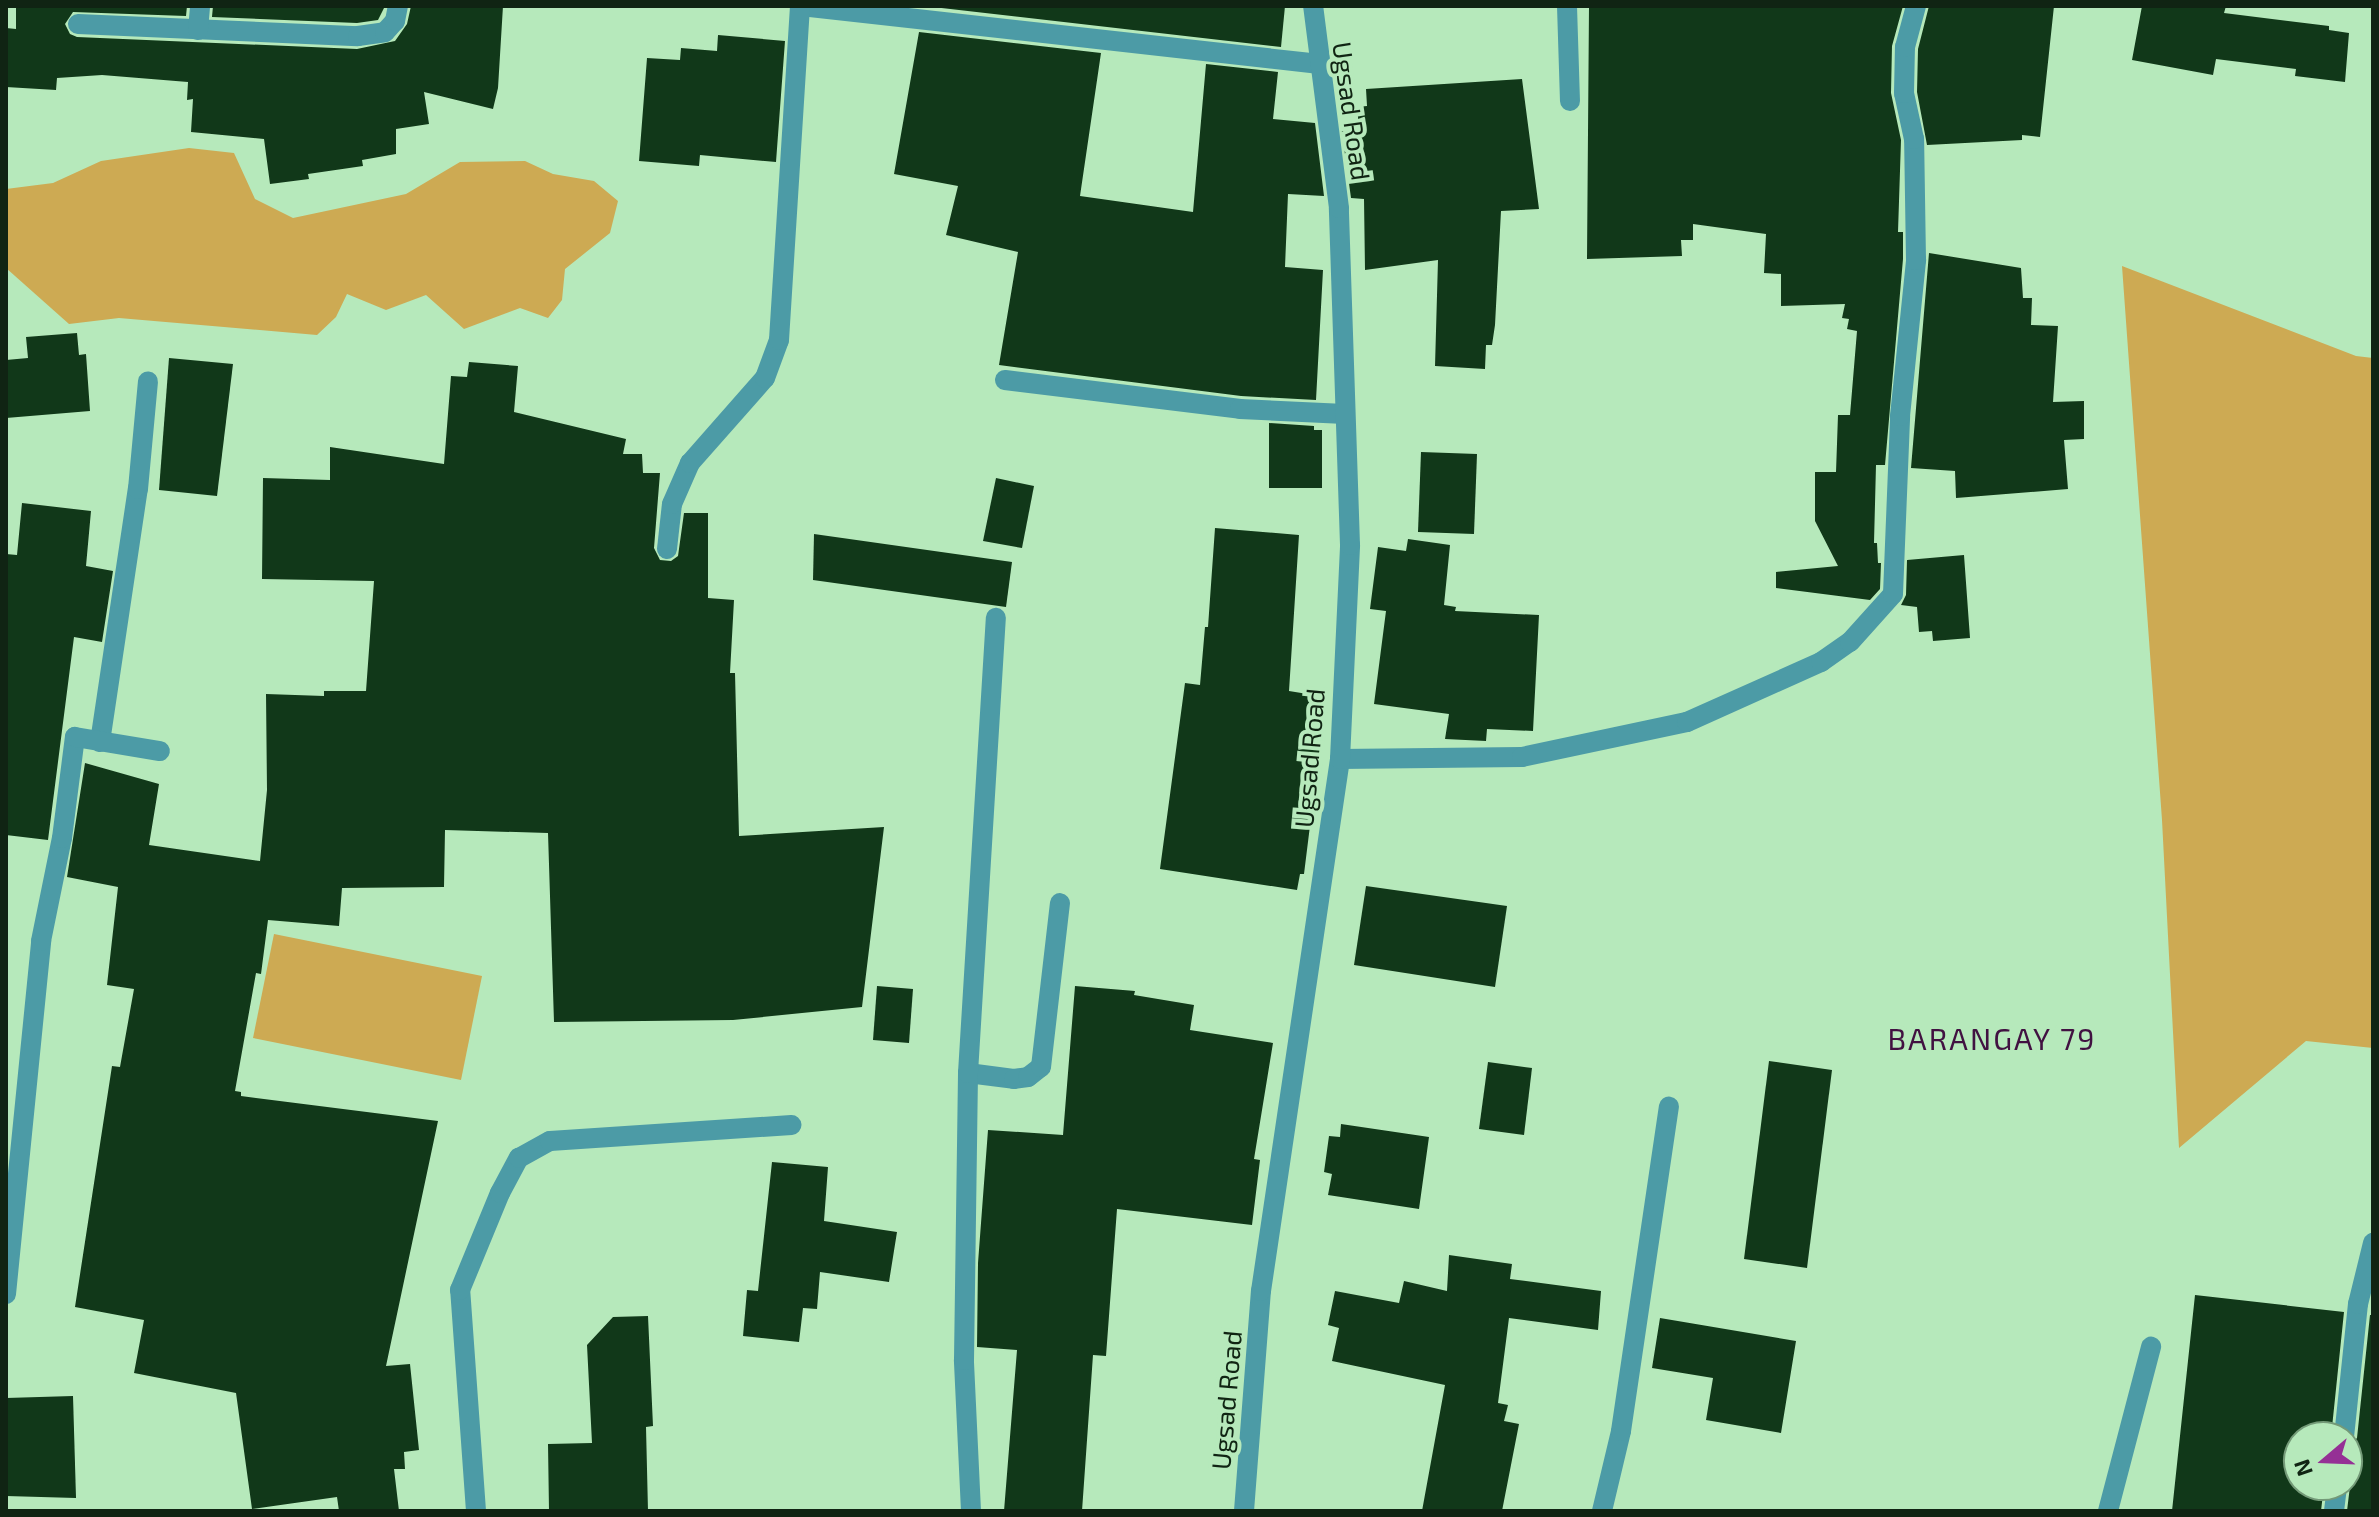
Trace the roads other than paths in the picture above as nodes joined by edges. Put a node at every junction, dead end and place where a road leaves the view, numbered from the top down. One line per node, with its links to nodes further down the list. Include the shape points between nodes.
1 (200, 6): 8 (street)
2 (398, 6): 8 (street, via 395,21 385,32 358,36)
3 (800, 6): 9 (street); 14 (street, via 779,340 765,378 690,463 672,504)
4 (1313, 6): 9 (street, Ugsad Road)
5 (1567, 6): 10 (street)
6 (1916, 6): 18 (street, via 1905,47 1904,93 1914,139 1916,260 1900,416 1893,594 1850,642 1821,662 1687,722 1522,757)
7 (78, 24): 8 (street)
8 (198, 30)
9 (1320, 64): 13 (street, Ugsad Road, via 1339,208)
10 (1570, 101)
11 (1005, 380): 13 (street, via 1240,409)
12 (148, 381): 16 (street, via 138,489)
13 (1345, 414): 18 (street, Ugsad Road, via 1350,545)
14 (667, 549)
15 (996, 618): 20 (street)
16 (100, 742): 17 (street); 24 (street, via 75,737 41,941)
17 (160, 751)
18 (1340, 759): 29 (street, Ugsad Road, via 1261,1291)
19 (1060, 903): 20 (street, via 1041,1067 1014,1079)
20 (968, 1073): 28 (street, via 964,1360)
21 (1669, 1107): 30 (street, via 1621,1431)
22 (791, 1125): 27 (street, via 550,1141 519,1158 460,1290)
23 (2373, 1243): 26 (street, via 2358,1304)
24 (6, 1294)
25 (2151, 1347): 31 (street)
26 (2346, 1421)
27 (476, 1511)
28 (971, 1511)
29 (1244, 1511)
30 (1602, 1511)
31 (2108, 1511)

